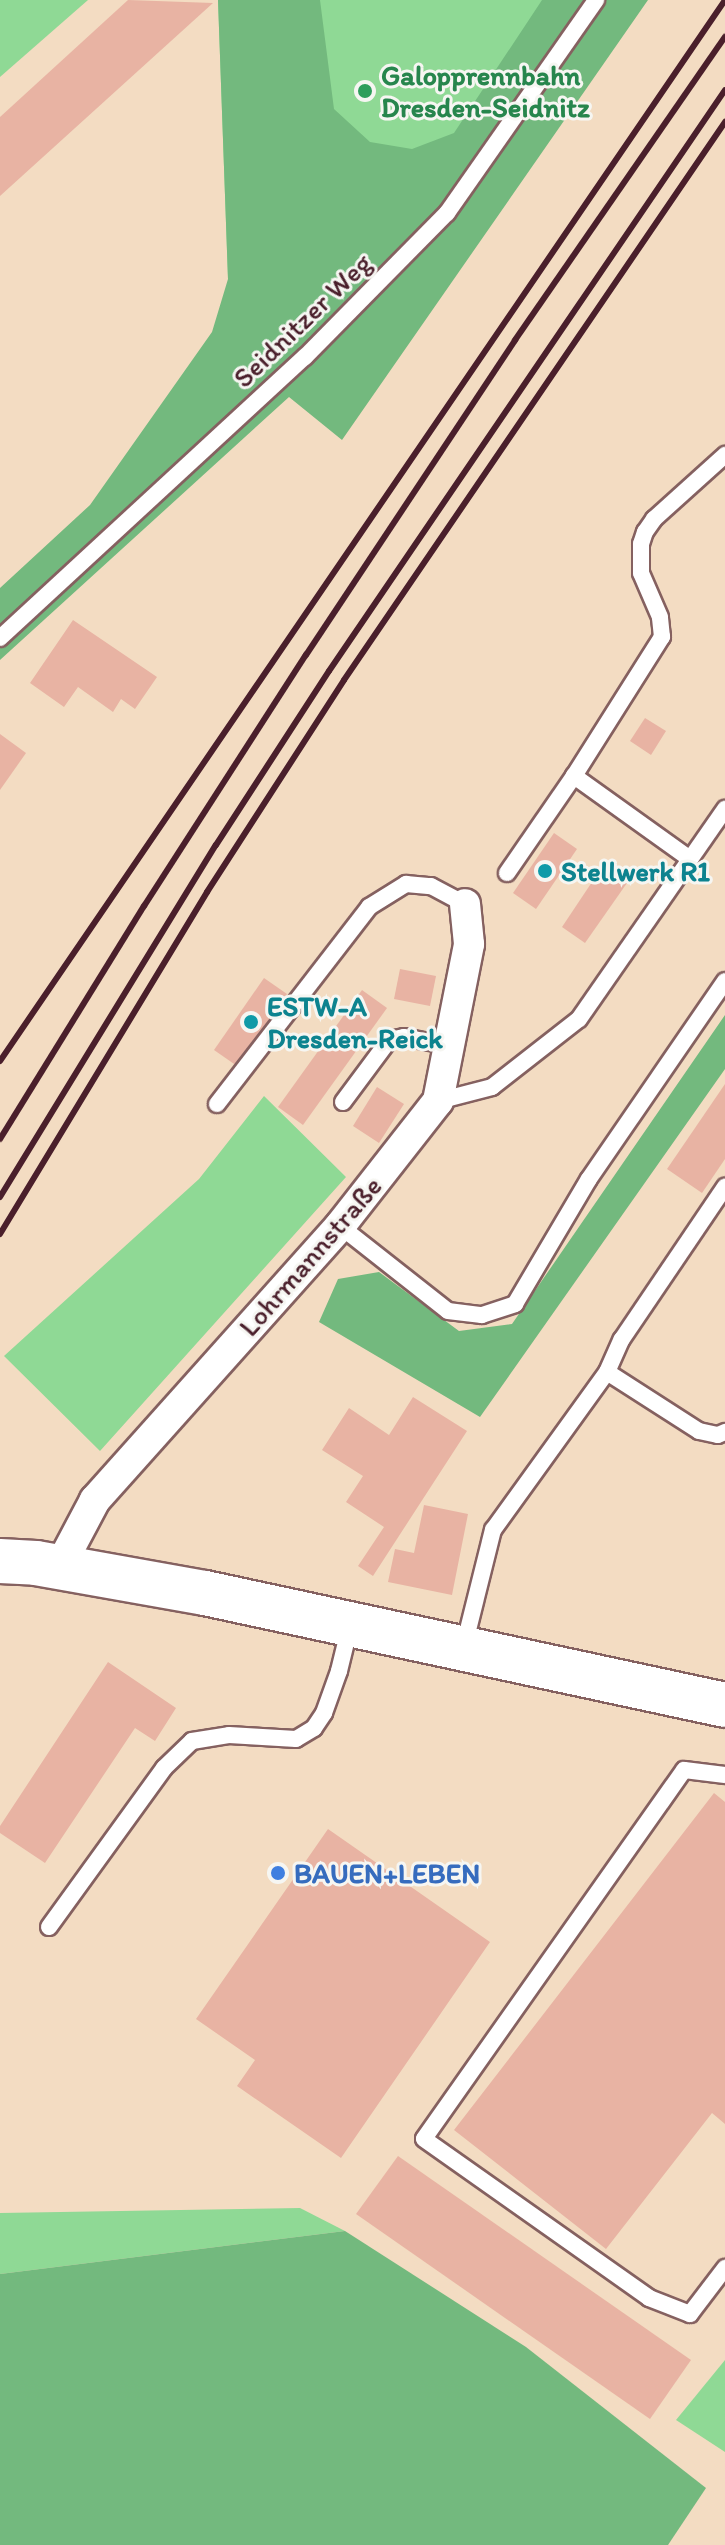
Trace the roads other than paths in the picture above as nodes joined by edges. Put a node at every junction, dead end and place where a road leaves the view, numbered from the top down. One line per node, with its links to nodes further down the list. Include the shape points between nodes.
1 (596, 0): 3 (lane, Seidnitzer Weg, via 447,213 305,357)
2 (725, 455): 4 (lane, via 645,532 641,573 660,617 662,637)
3 (0, 638)
4 (574, 776): 6 (lane); 7 (lane)
5 (725, 809): 6 (lane)
6 (690, 859): 11 (lane, via 579,1019 492,1087)
7 (507, 873)
8 (465, 904): 10 (street, Lohrmannstraße, via 469,944); 13 (lane, via 431,886 406,884 369,907)
9 (725, 981): 15 (lane, via 589,1179 515,1304 482,1315 448,1311)
10 (449, 1046): 11 (street, Lohrmannstraße); 12 (lane, via 426,1039 389,1040)
11 (438, 1101): 15 (street, Lohrmannstraße)
12 (343, 1102)
13 (217, 1104)
14 (725, 1187): 16 (lane, via 622,1339)
15 (340, 1226): 19 (street, Lohrmannstraße)
16 (607, 1372): 17 (lane, via 699,1431); 21 (lane, via 493,1530)
17 (725, 1432)
18 (0, 1539): 19 (street)
19 (32, 1564): 20 (street)
20 (350, 1624): 21 (street); 24 (lane, via 339,1671 314,1728 296,1739 229,1735 192,1741 164,1768)
21 (463, 1649): 22 (street)
22 (725, 1705)
23 (725, 1775): 25 (lane, via 684,1770 424,2139 649,2298 690,2314)
24 (49, 1927)
25 (725, 2268)

